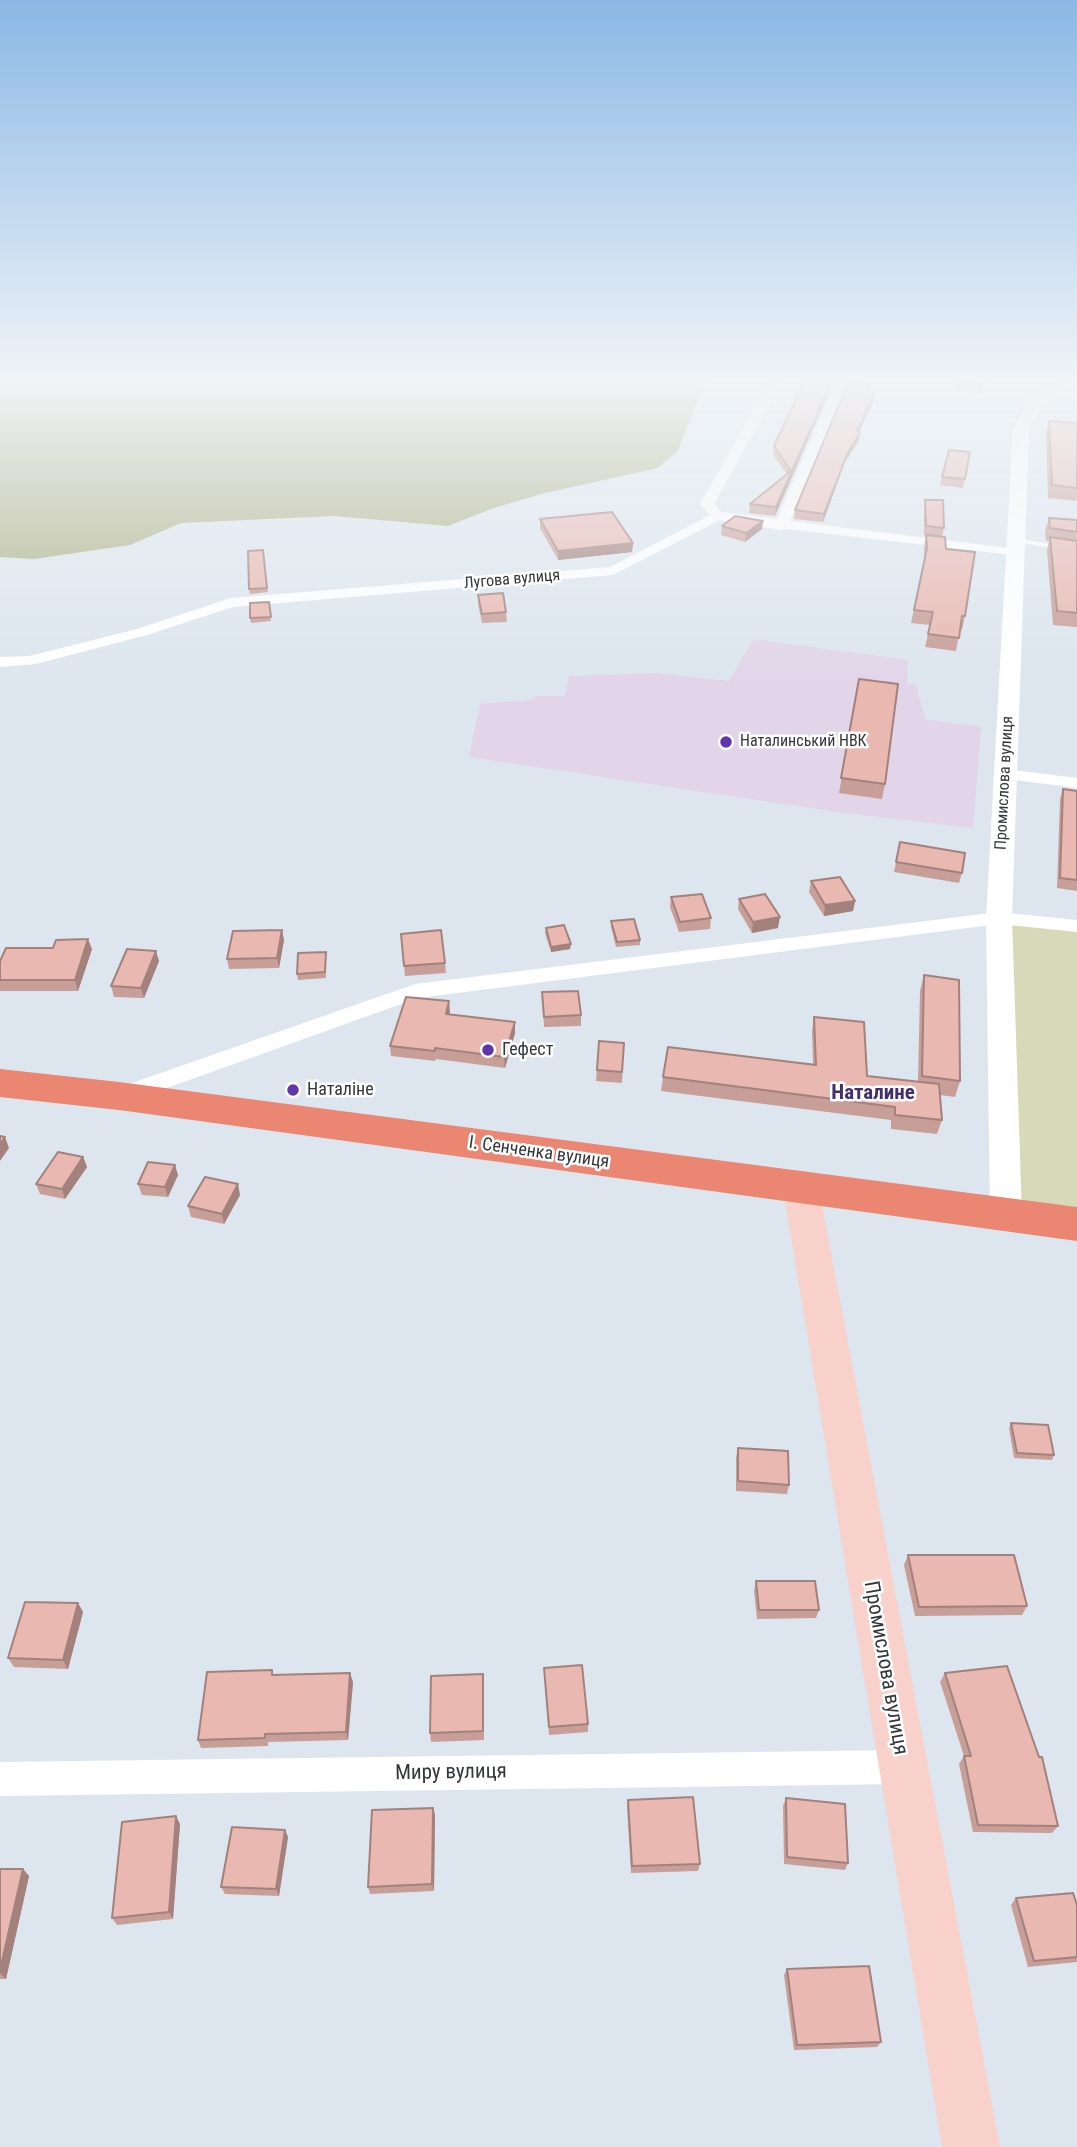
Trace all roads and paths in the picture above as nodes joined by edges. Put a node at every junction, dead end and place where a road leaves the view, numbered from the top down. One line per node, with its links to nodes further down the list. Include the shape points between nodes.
1 (722, 478): 4 (street, via 707,504)
2 (801, 478): 5 (street)
3 (1019, 478): 6 (street, Промислова вулиця)
4 (718, 516): 5 (street); 8 (street, Лугова вулиця, via 613,571 231,603 30,661)
5 (781, 526): 6 (street)
6 (1017, 546): 7 (lane); 9 (street, Промислова вулиця)
7 (1077, 551)
8 (0, 662)
9 (1005, 774): 10 (street); 11 (street, Промислова вулиця)
10 (1077, 783)
11 (999, 918): 12 (street); 14 (street, via 415,991); 16 (street, Промислова вулиця)
12 (1077, 926)
13 (0, 1083): 14 (highway, І. Сенченка вулиця)
14 (119, 1096): 15 (highway, І. Сенченка вулиця)
15 (801, 1189): 16 (highway, І. Сенченка вулиця); 18 (main road, Промислова вулиця)
16 (1006, 1215): 17 (highway, І. Сенченка вулиця)
17 (1077, 1224)
18 (903, 1767): 19 (street, Миру вулиця); 20 (main road, Промислова вулиця)
19 (0, 1779)
20 (971, 2147)

